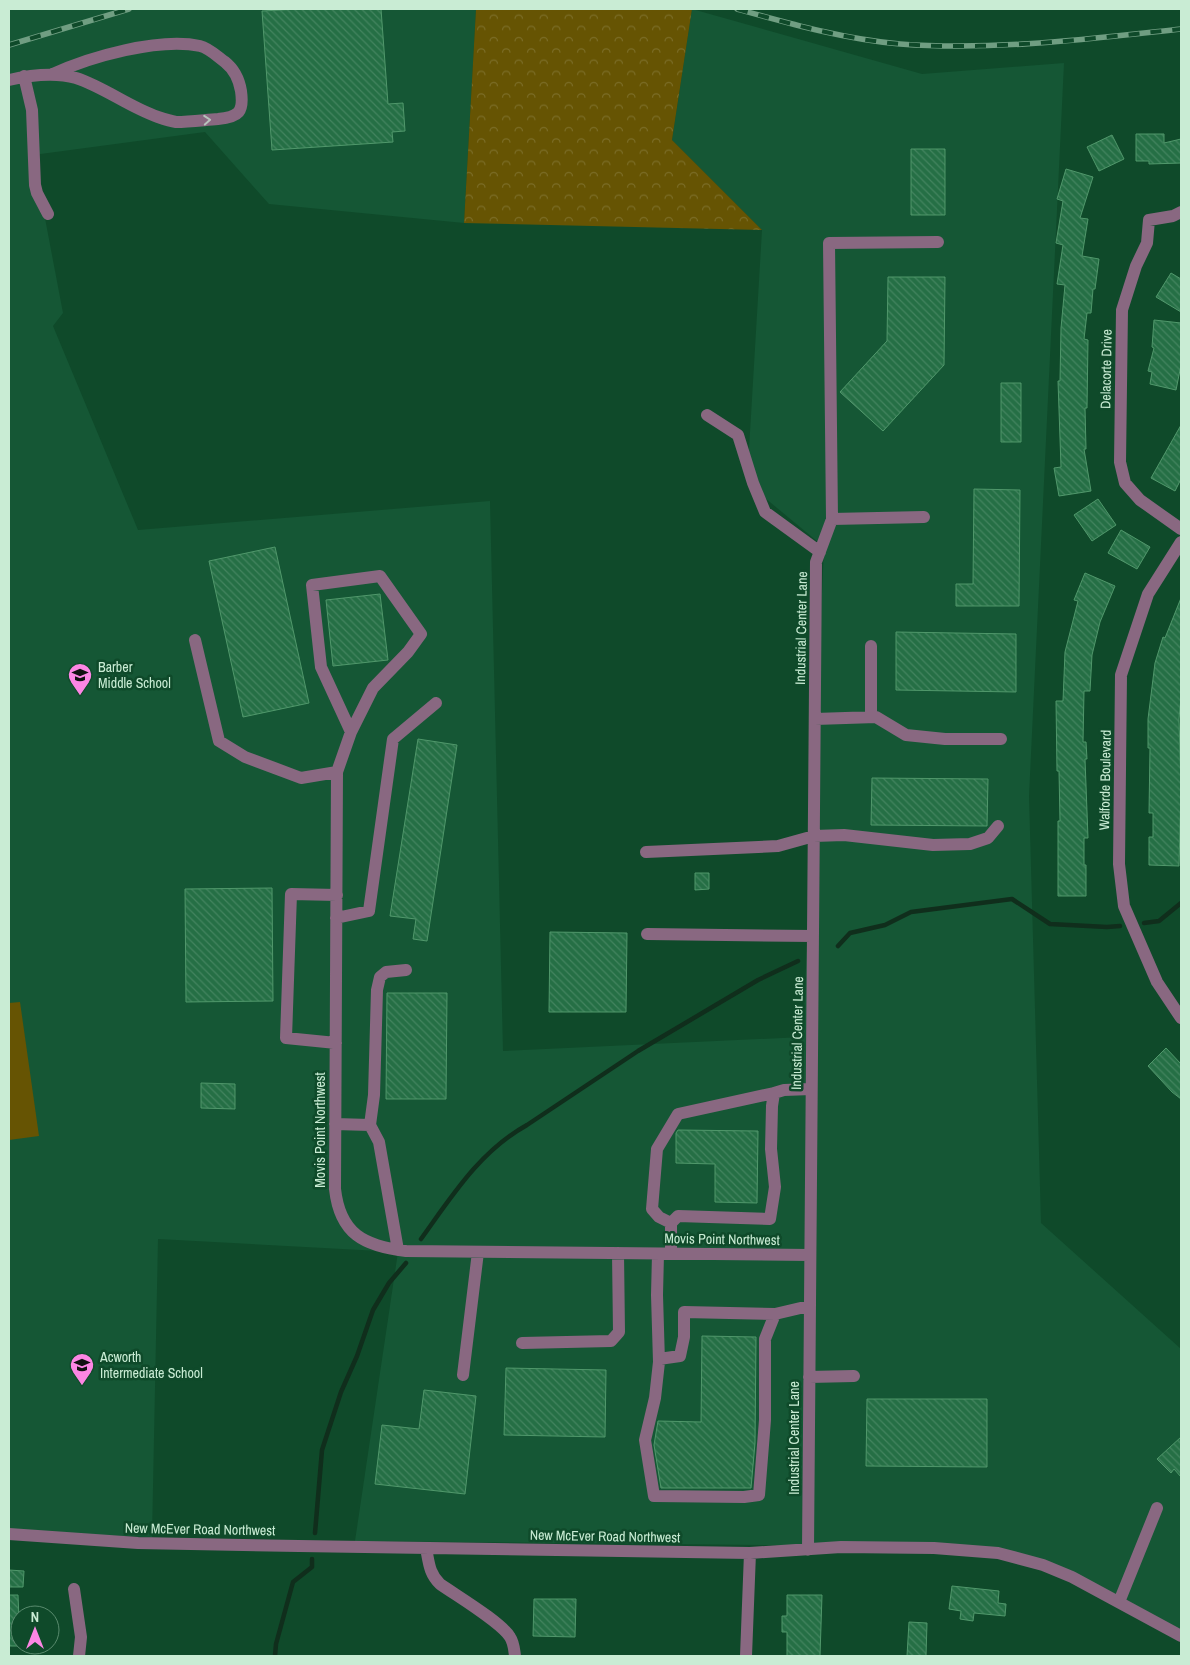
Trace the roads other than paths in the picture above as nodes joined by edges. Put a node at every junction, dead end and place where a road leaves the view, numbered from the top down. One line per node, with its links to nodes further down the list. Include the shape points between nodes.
1 (53, 74): 1 (street, one-way to 1, via 76,78 135,108 175,122 230,118 239,113 243,104 239,79 231,67 201,46 143,47 102,55); 2 (street)
2 (24, 76): 3 (street); 5 (street, via 32,110 35,185)
3 (9, 80)
4 (1181, 212): 10 (street, Delacorte Drive, via 1149,220 1147,243 1122,310 1120,462 1125,483 1140,500)
5 (48, 214)
6 (938, 242): 9 (street, via 829,243)
7 (707, 415): 12 (street, via 738,435 765,512)
8 (924, 517): 9 (street)
9 (832, 519): 12 (street, Industrial Center Lane)
10 (1181, 529)
11 (1181, 542): 29 (street, Walforde Boulevard, via 1148,594 1121,675 1119,864 1124,906 1157,982)
12 (820, 552): 17 (street, Industrial Center Lane, via 816,562)
13 (195, 640): 20 (street, via 218,741 245,757 301,778)
14 (871, 646): 16 (street)
15 (436, 703): 25 (street, via 393,738 369,911)
16 (871, 717): 17 (street); 19 (street, via 906,735 945,740)
17 (815, 718): 22 (street, Industrial Center Lane)
18 (351, 732): 18 (street, Movis Point Northwest, via 373,688 422,634 380,576 312,585 321,667); 20 (street, Movis Point Northwest)
19 (1001, 740)
20 (338, 772): 24 (street, Movis Point Northwest)
21 (998, 826): 22 (street, via 988,838 970,844 933,845 844,835)
22 (814, 836): 23 (street, via 778,846); 27 (street, Industrial Center Lane)
23 (646, 852)
24 (337, 895): 25 (street, Movis Point Northwest); 30 (street, via 291,894 286,1038)
25 (336, 918): 30 (street, Movis Point Northwest)
26 (647, 934): 27 (street)
27 (812, 936): 31 (street, Industrial Center Lane)
28 (406, 970): 34 (street, via 386,972 380,977)
29 (1181, 1018)
30 (336, 1043): 33 (street, Movis Point Northwest)
31 (811, 1089): 32 (street); 40 (street, Industrial Center Lane)
32 (774, 1093): 35 (street, via 678,1114 657,1149 652,1209); 35 (street, via 771,1149 775,1187 770,1219 678,1216)
33 (335, 1124): 34 (street); 36 (street, Movis Point Northwest, via 335,1189 341,1218 358,1237)
34 (370, 1125): 36 (street, via 379,1142)
35 (671, 1223): 39 (street)
36 (398, 1250): 37 (street, Movis Point Northwest)
37 (478, 1252): 38 (street, Movis Point Northwest); 45 (street)
38 (618, 1254): 39 (street, Movis Point Northwest); 43 (street, via 619,1332 611,1341)
39 (665, 1254): 40 (street, Movis Point Northwest); 44 (street, via 656,1295)
40 (810, 1255): 41 (street, Industrial Center Lane)
41 (809, 1306): 42 (street); 47 (street, Industrial Center Lane)
42 (775, 1314): 44 (street, via 684,1312 680,1356); 44 (street, via 765,1339 765,1420 759,1495 654,1496 645,1440 655,1398)
43 (522, 1343)
44 (658, 1359)
45 (463, 1375)
46 (854, 1376): 47 (street)
47 (809, 1377): 51 (street, Industrial Center Lane)
48 (1157, 1508): 54 (street)
49 (9, 1534): 50 (street, New McEver Road Northwest, via 138,1543)
50 (426, 1548): 52 (street, New McEver Road Northwest); 57 (street, via 433,1577 500,1626 509,1636)
51 (808, 1550): 52 (street, New McEver Road Northwest); 54 (street, New McEver Road Northwest, via 934,1548 998,1553 1043,1565)
52 (750, 1553): 58 (street)
53 (74, 1589): 56 (street, via 81,1637)
54 (1119, 1602): 55 (street, New McEver Road Northwest)
55 (1181, 1636)
56 (79, 1656)
57 (515, 1656)
58 (746, 1656)

